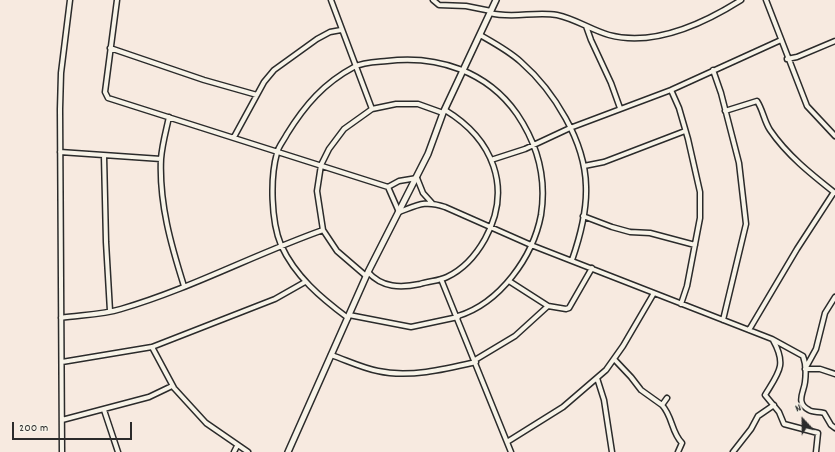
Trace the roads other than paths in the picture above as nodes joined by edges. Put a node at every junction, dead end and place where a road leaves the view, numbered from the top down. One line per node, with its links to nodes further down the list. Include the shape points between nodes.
1 (70, 0): 31 (street, via 62,73)
2 (117, 0): 14 (street)
3 (330, 0): 10 (street)
4 (433, 0): 8 (street, via 439,5 466,6)
5 (496, 0): 8 (street)
6 (741, 0): 9 (street, via 708,19 661,35 632,38)
7 (766, 0): 12 (street)
8 (491, 12): 9 (street, via 511,16 556,15); 11 (street)
9 (586, 26): 21 (street)
10 (341, 30): 16 (street); 20 (street, via 330,32 289,57 274,70)
11 (480, 35): 17 (street); 26 (street, via 511,53 533,73 552,97)
12 (780, 40): 15 (street); 18 (street)
13 (835, 42): 15 (street)
14 (110, 48): 20 (street); 25 (street, via 106,96)
15 (787, 59): 28 (street, via 807,106)
16 (356, 66): 17 (street, via 405,59 432,61); 22 (street); 32 (street, via 311,99)
17 (463, 69): 23 (street); 30 (street, via 496,90 510,104)
18 (713, 70): 19 (street); 24 (street)
19 (671, 90): 21 (street); 27 (street)
20 (257, 95): 29 (street)
21 (620, 108): 26 (street)
22 (372, 109): 23 (street, via 396,104 418,104); 36 (street, via 344,129)
23 (444, 111): 35 (street, via 456,116 485,148); 38 (street)
24 (725, 111): 40 (street, via 757,101 764,121 778,141 805,170); 64 (street, via 739,163 746,224)
25 (168, 117): 29 (street); 34 (street)
26 (570, 128): 30 (street); 37 (street)
27 (685, 131): 37 (street, via 604,162); 48 (street, via 700,192 700,218)
28 (835, 136)
29 (234, 137): 32 (street)
30 (534, 145): 35 (street); 47 (street, via 542,169 543,195 538,229)
31 (60, 152): 33 (street); 63 (street)
32 (277, 152): 36 (street); 46 (street, via 273,198)
33 (104, 156): 34 (street); 60 (street)
34 (161, 159): 55 (street, via 166,219)
35 (491, 160): 44 (street, via 499,195)
36 (321, 165): 39 (street); 45 (street, via 317,191)
37 (584, 166): 43 (street, via 586,186)
38 (417, 178): 39 (street, via 399,181); 41 (street, via 423,193); 42 (street)
39 (388, 187): 42 (street)
40 (834, 193): 65 (street, via 796,249)
41 (432, 203): 42 (street, via 422,203); 44 (street)
42 (400, 212): 51 (street)
43 (583, 216): 48 (street, via 630,232 650,233); 49 (street)
44 (491, 228): 47 (street); 52 (street, via 470,261)
45 (323, 230): 46 (street); 51 (street, via 341,255)
46 (281, 244): 54 (street); 55 (street)
47 (532, 245): 49 (street); 53 (street)
48 (695, 245): 58 (street)
49 (572, 260): 50 (street)
50 (592, 268): 56 (street); 59 (street, via 569,308)
51 (367, 274): 52 (street, via 390,286 407,287); 61 (street)
52 (441, 279): 62 (street)
53 (509, 281): 59 (street); 62 (street, via 477,307)
54 (305, 282): 61 (street); 67 (street, via 275,299)
55 (184, 286): 60 (street)
56 (654, 293): 58 (street); 69 (street)
57 (835, 297): 72 (street, via 825,313 816,349)
58 (681, 304): 64 (street)
59 (548, 306): 70 (street, via 515,336)
60 (110, 311): 63 (street)
61 (348, 316): 62 (street, via 411,327); 68 (street)
62 (458, 317): 70 (street)
63 (61, 318): 71 (street)
64 (723, 320): 65 (street)
65 (749, 330): 66 (street)
66 (772, 339): 72 (street, via 803,356); 78 (street, via 781,358 779,372 766,395)
67 (152, 347): 71 (street); 75 (street)
68 (331, 355): 70 (street, via 378,372 399,373 449,368); 88 (street)
69 (614, 359): 74 (street); 77 (street, via 641,390)
70 (475, 361): 82 (street)
71 (62, 362): 80 (street)
72 (805, 369): 73 (street, via 820,369); 81 (street, via 805,384 800,398 802,405 808,410 824,413)
73 (835, 374)
74 (597, 378): 82 (street, via 563,407); 90 (street, via 604,400)
75 (172, 386): 79 (street, via 149,397); 83 (street, via 206,423)
76 (666, 398): 77 (street)
77 (662, 405): 91 (street, via 670,416 675,436 682,443)
78 (774, 405): 92 (street, via 758,416); 93 (street, via 784,424 818,433)
79 (104, 410): 80 (street); 85 (street)
80 (62, 420): 84 (street)
81 (835, 428)
82 (507, 442): 89 (street)
83 (237, 446): 86 (street); 87 (street)
84 (62, 452)
85 (118, 452)
86 (234, 452)
87 (248, 452)
88 (288, 452)
89 (511, 452)
90 (612, 452)
91 (678, 452)
92 (733, 452)
93 (816, 452)

